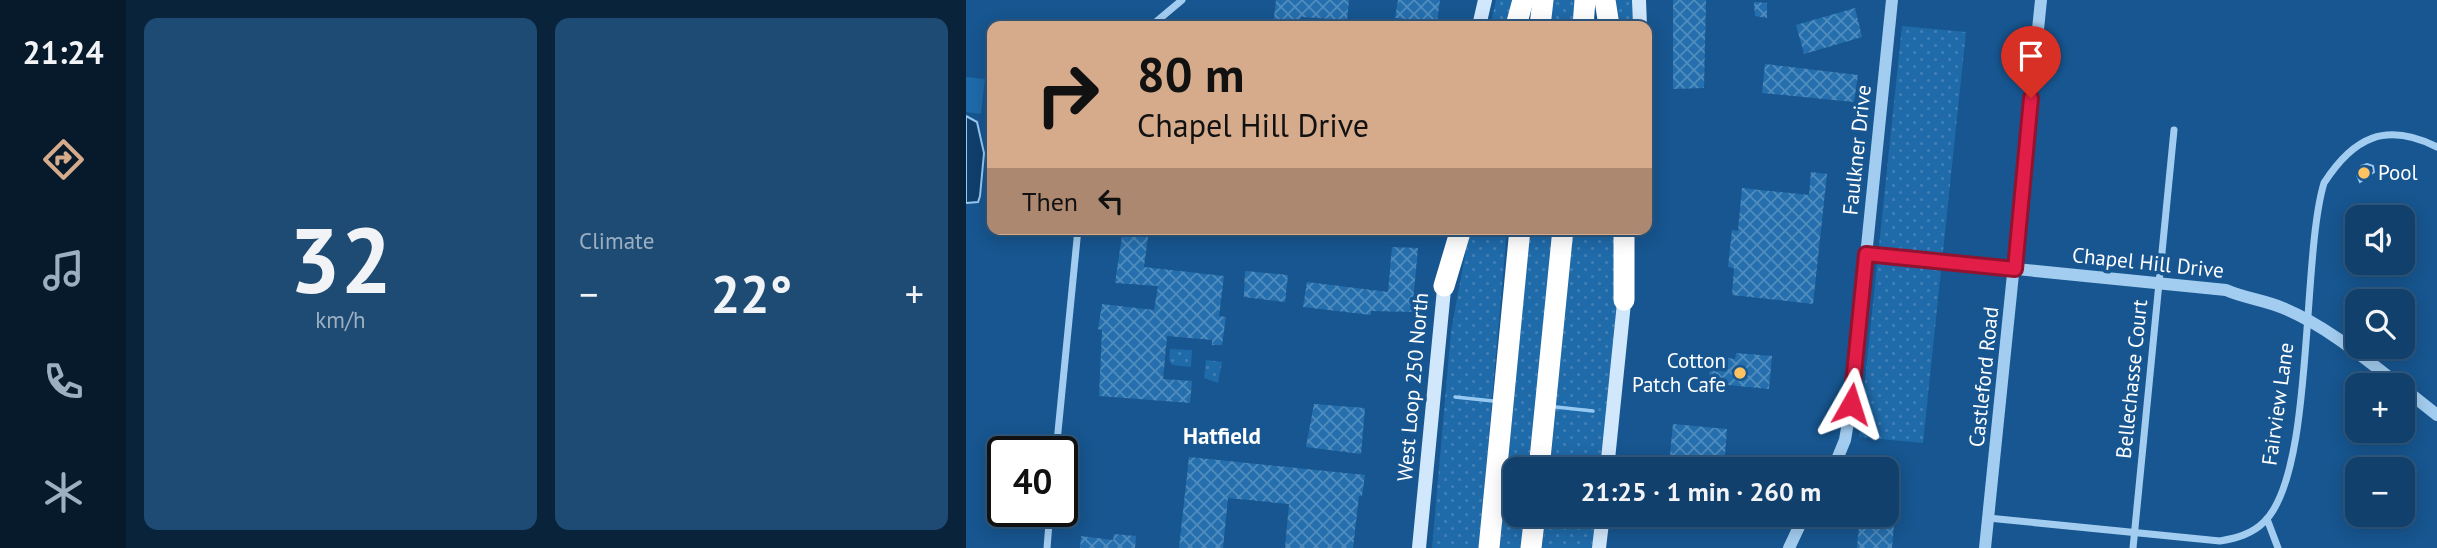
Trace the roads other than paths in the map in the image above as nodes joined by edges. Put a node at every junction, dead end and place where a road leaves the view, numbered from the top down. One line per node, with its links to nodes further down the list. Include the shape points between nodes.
1 (1182, 0): 10 (street)
2 (1485, 0): 11 (main road)
3 (1523, 0): 12 (highway)
4 (1543, 0): 13 (highway)
5 (1586, 0): 14 (highway)
6 (1605, 0): 15 (highway)
7 (1639, 0): 16 (main road)
8 (1892, 0): 26 (street, Faulkner Drive)
9 (2040, 0): 27 (street, Castleford Road)
10 (1157, 21)
11 (1480, 21)
12 (1517, 21)
13 (1541, 21)
14 (1584, 21)
15 (1608, 21)
16 (1640, 21)
17 (2174, 130): 28 (street, Bellechasse Court)
18 (2437, 147): 31 (street, Fairview Lane, via 2400,135 2380,136 2354,146 2333,166 2320,201)
19 (1077, 235): 35 (street)
20 (1449, 235): 29 (main road, West Loop 250 North)
21 (1459, 235): 29 (highway)
22 (1519, 235): 48 (highway)
23 (1562, 235): 36 (highway)
24 (1624, 235): 30 (highway)
25 (1630, 235): 30 (main road)
26 (1866, 254): 27 (street, Chapel Hill Drive); 38 (street, Faulkner Drive, via 1848,425)
27 (2015, 269): 28 (street, Chapel Hill Drive); 39 (street, Castleford Road)
28 (2159, 282): 31 (street, Chapel Hill Drive, via 2226,290); 45 (street, Bellechasse Court)
29 (1444, 286): 47 (main road, West Loop 250 North)
30 (1625, 300): 37 (main road)
31 (2308, 320): 32 (street, Chapel Hill Drive); 40 (street, Fairview Lane, via 2294,444 2283,488)
32 (2385, 373)
33 (2415, 397): 34 (street, Chapel Hill Drive)
34 (2437, 415)
35 (1058, 436)
36 (1540, 457)
37 (1608, 457)
38 (1837, 457)
39 (1988, 518): 45 (street); 52 (street, Castleford Road)
40 (2267, 519): 45 (street, via 2253,532 2220,541); 54 (street)
41 (1049, 527): 46 (street)
42 (1533, 527): 49 (highway)
43 (1601, 527): 50 (main road)
44 (1799, 527): 51 (street)
45 (2134, 533): 53 (street, Bellechasse Court)
46 (1047, 548)
47 (1419, 548)
48 (1489, 548)
49 (1531, 548)
50 (1599, 548)
51 (1789, 548)
52 (1985, 548)
53 (2133, 548)
54 (2278, 548)

